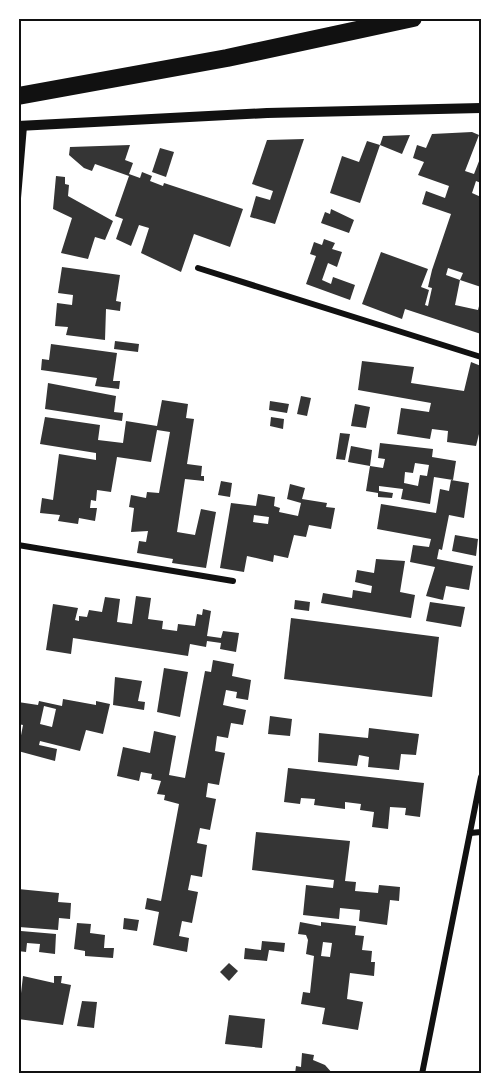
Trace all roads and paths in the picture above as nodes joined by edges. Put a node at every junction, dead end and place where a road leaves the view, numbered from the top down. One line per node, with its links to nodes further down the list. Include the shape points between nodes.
1 (413, 18): 2 (highway, via 227,58)
2 (18, 96)
3 (481, 108): 4 (street, via 267,113)
4 (21, 126): 5 (street)
5 (18, 198)
6 (198, 268): 7 (street)
7 (481, 357)
8 (18, 545): 9 (street)
9 (233, 581)
10 (481, 777): 12 (street)
11 (481, 832): 12 (street)
12 (470, 833): 13 (street)
13 (422, 1074)

